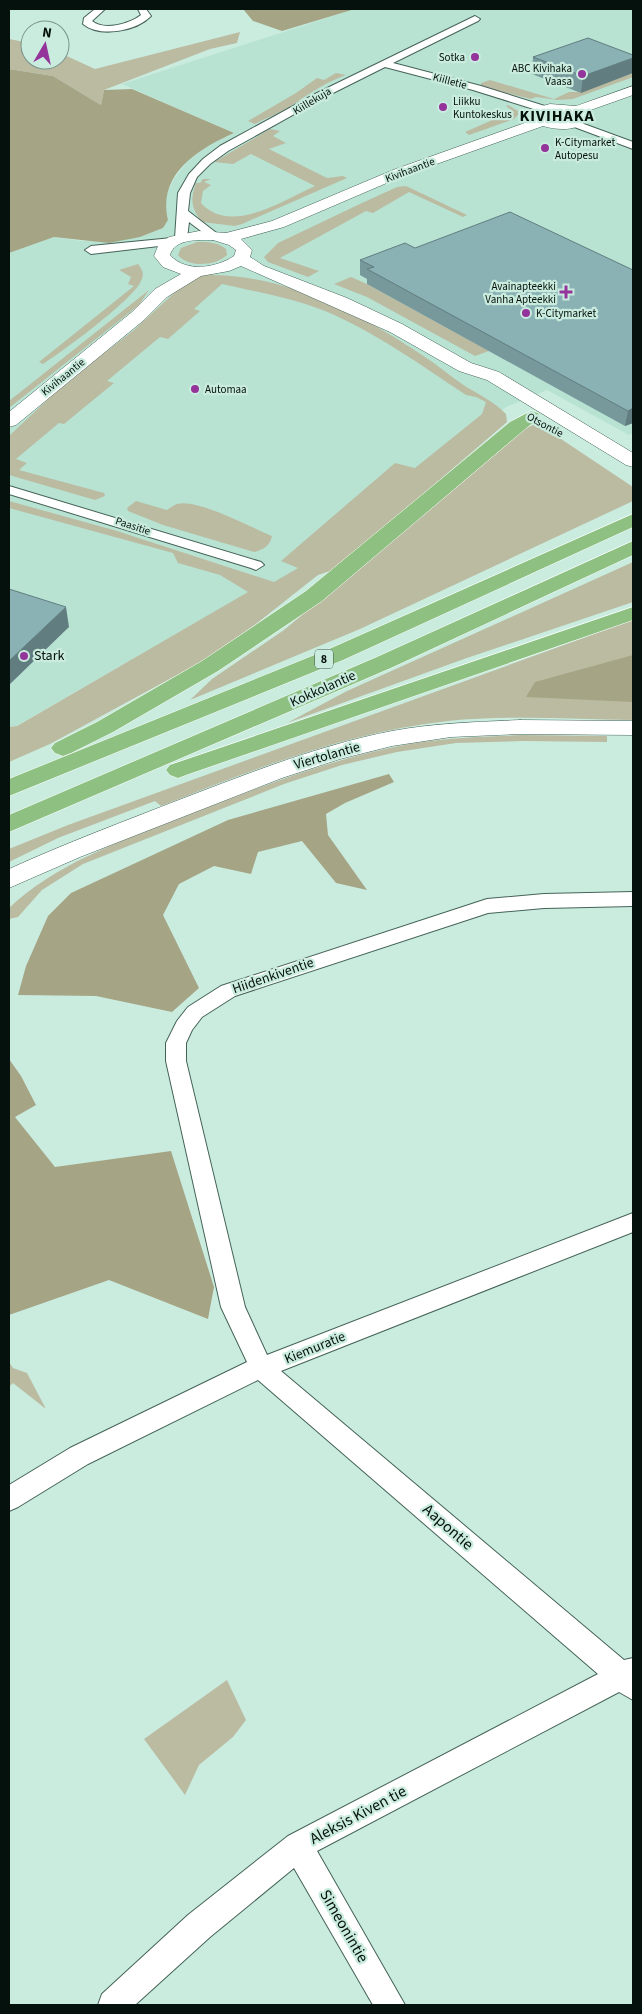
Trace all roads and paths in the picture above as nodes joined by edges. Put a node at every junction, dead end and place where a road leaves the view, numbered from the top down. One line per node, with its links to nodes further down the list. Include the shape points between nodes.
1 (100, 9): 2 (street, via 87,20 88,24 107,29 142,20 146,16)
2 (142, 9)
3 (475, 19): 4 (street, Kiillekuja)
4 (383, 64): 6 (street, Kiilletie, via 477,88); 9 (street, Kiillekuja, via 321,94 306,107 222,150 189,180 182,205)
5 (633, 90): 7 (main road)
6 (544, 115): 7 (main road, via 561,124); 10 (main road, Kivihaantie)
7 (574, 117): 8 (street)
8 (633, 146)
9 (184, 213): 11 (street); 12 (street, Kiillekuja, via 185,227)
10 (278, 224): 11 (main road, Kivihaantie); 15 (main road, Kivihaantie)
11 (219, 237): 12 (main road, Kivihaantie); 15 (main road, Otsontie, via 235,241)
12 (177, 240): 13 (street); 16 (main road, via 166,246)
13 (115, 249): 14 (street); 16 (street)
14 (91, 250)
15 (242, 255): 17 (main road, Kivihaantie, via 226,268); 18 (main road, Otsontie)
16 (165, 260): 17 (main road, Otsontie, via 176,268); 19 (main road, Kivihaantie)
17 (207, 270): 18 (main road, Otsontie); 19 (main road, Kivihaantie)
18 (295, 284): 20 (main road, Otsontie, via 396,328 465,367 468,378)
19 (161, 293): 21 (main road, Kivihaantie, via 138,316)
20 (540, 413): 22 (main road, Otsontie); 23 (main road, Otsontie); 31 (highway, via 517,426 314,596 210,666 105,727 40,760)
21 (9, 421)
22 (633, 461)
23 (633, 477)
24 (9, 490): 27 (street, Paasitie)
25 (633, 520): 31 (highway, Kokkolantie / 8, via 335,655)
26 (633, 546): 30 (highway, Kokkolantie / 8, via 385,662)
27 (256, 565)
28 (633, 613): 30 (highway, via 178,770)
29 (633, 728): 33 (main road, Viertolantie, via 451,730 392,739 274,772 71,851)
30 (139, 770): 32 (highway, Kokkolantie / 8)
31 (9, 788)
32 (9, 824)
33 (38, 867): 34 (main road, Viertolantie); 35 (main road, Viertolantie)
34 (9, 879)
35 (9, 899)
36 (633, 899): 38 (street, Hiidenkiventie, via 487,906 228,991 195,1012 176,1043 176,1061 233,1307)
37 (633, 1222): 38 (street, Kiemuratie)
38 (262, 1369): 39 (street, Kiemuratie, via 240,1376 88,1452); 40 (street, Aapontie)
39 (9, 1499)
40 (629, 1677): 41 (street, Aleksis Kiven tie)
41 (298, 1846): 42 (street, Aleksis Kiven tie, via 199,1926); 43 (street, Simeonintie)
42 (113, 2005)
43 (390, 2005)

